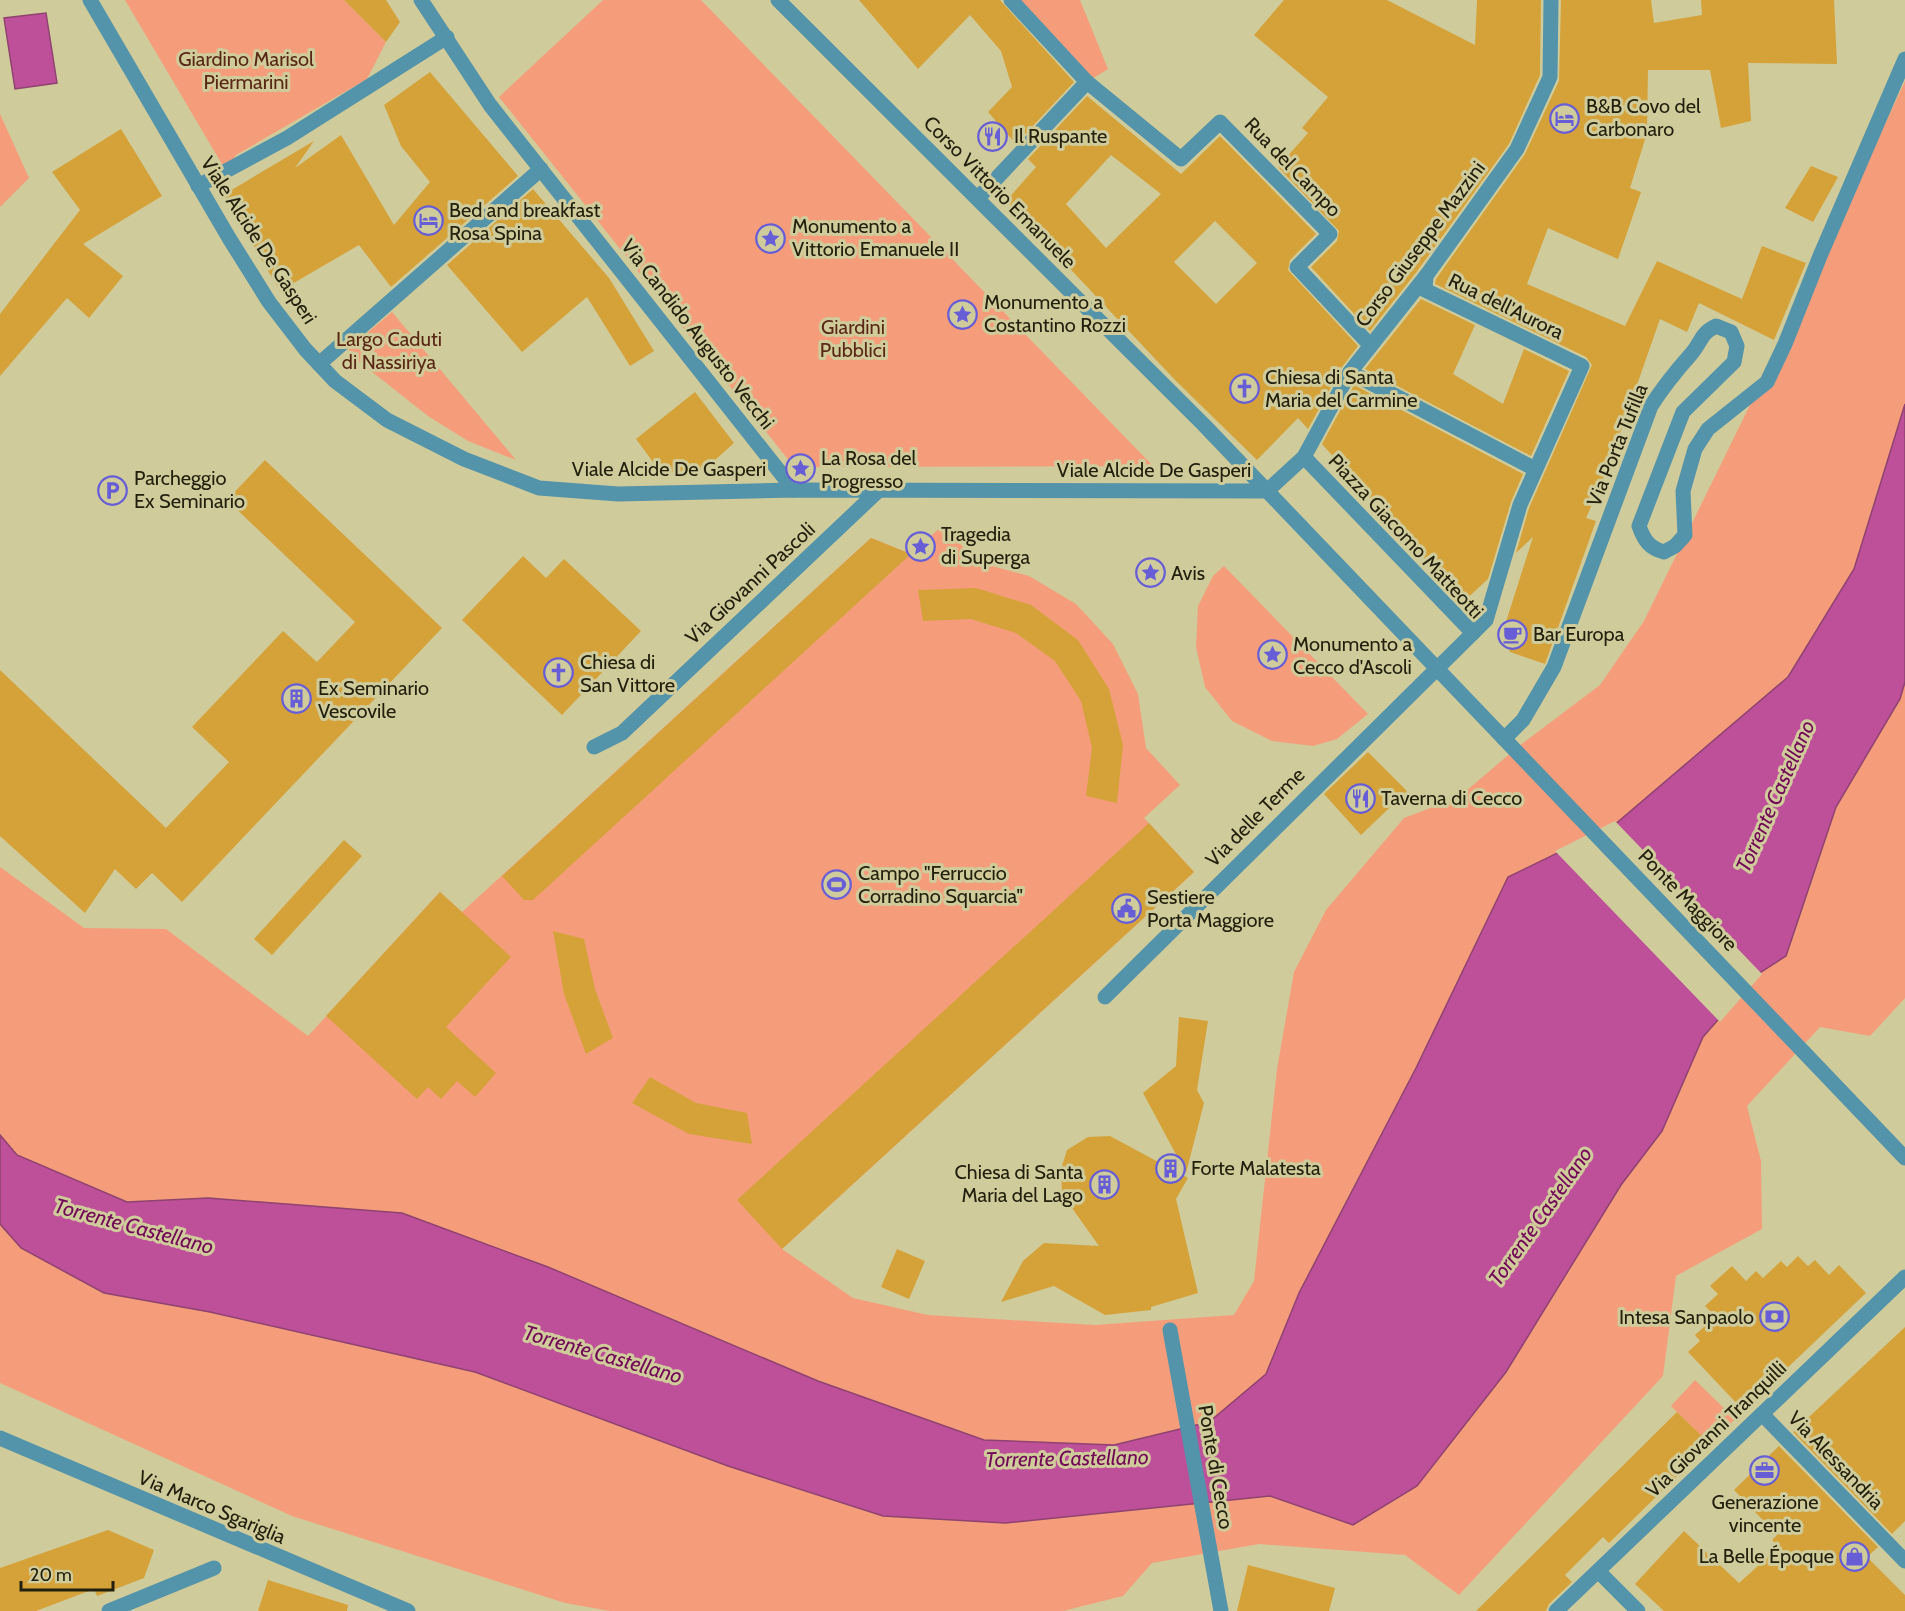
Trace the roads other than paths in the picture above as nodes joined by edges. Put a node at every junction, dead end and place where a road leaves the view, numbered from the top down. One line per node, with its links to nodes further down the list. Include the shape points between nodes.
1 (90, 0): 10 (street, Viale Alcide De Gasperi)
2 (422, 0): 6 (street, Via Candido Augusto Vecchi)
3 (778, 0): 11 (street, Corso Vittorio Emanuele)
4 (1011, 0): 8 (street, Rua del Campo)
5 (1551, 0): 12 (street, Corso Giuseppe Mazzini, via 1550,77 1517,149)
6 (447, 37): 9 (street, Via Candido Augusto Vecchi, via 490,105); 10 (street, via 286,138)
7 (1905, 59): 23 (street, Via Porta Tufilla, via 1767,382 1708,429 1695,449 1683,491 1685,535 1664,552 1652,549 1639,526 1683,412 1734,362 1737,346 1731,332 1716,326 1704,332 1651,406 1554,667 1523,720)
8 (1087, 82): 11 (street); 13 (street, Rua del Campo, via 1181,159 1220,122 1330,234 1297,267)
9 (540, 169): 14 (street); 18 (street, Via Candido Augusto Vecchi)
10 (198, 186): 14 (street, Viale Alcide De Gasperi, via 269,302)
11 (978, 198): 20 (street, Corso Vittorio Emanuele)
12 (1426, 276): 13 (street, Corso Giuseppe Mazzini); 17 (street, Rua dell'Aurora, via 1425,290 1582,366)
13 (1370, 344): 15 (street, Corso Giuseppe Mazzini)
14 (319, 364): 18 (street, Viale Alcide De Gasperi, via 387,420 464,459 539,488 618,494)
15 (1350, 372): 16 (street, Corso Giuseppe Mazzini); 17 (street)
16 (1304, 457): 20 (street, Corso Giuseppe Mazzini); 21 (street, Piazza Giacomo Matteotti)
17 (1535, 469): 21 (street, via 1486,620)
18 (794, 490): 19 (street, Viale Alcide De Gasperi)
19 (878, 491): 20 (street, Viale Alcide De Gasperi); 24 (street, Via Giovanni Pascoli, via 622,733)
20 (1268, 491): 22 (street)
21 (1473, 633): 22 (street, Piazza Giacomo Matteotti)
22 (1436, 668): 23 (street); 25 (street, Via delle Terme)
23 (1504, 739): 26 (street, Ponte Maggiore)
24 (594, 747)
25 (1105, 997)
26 (1905, 1158)
27 (1905, 1277): 29 (street, Via Giovanni Tranquilli)
28 (1170, 1330): 36 (street, Ponte di Cecco)
29 (1762, 1414): 31 (street, Via Alessandria); 33 (street, Via Giovanni Tranquilli)
30 (0, 1438): 35 (street, Via Marco Sgariglia)
31 (1905, 1561)
32 (214, 1568): 34 (street)
33 (1598, 1571): 37 (street, Via Giovanni Tranquilli); 38 (street)
34 (109, 1611)
35 (408, 1611)
36 (1221, 1611)
37 (1556, 1611)
38 (1638, 1611)

